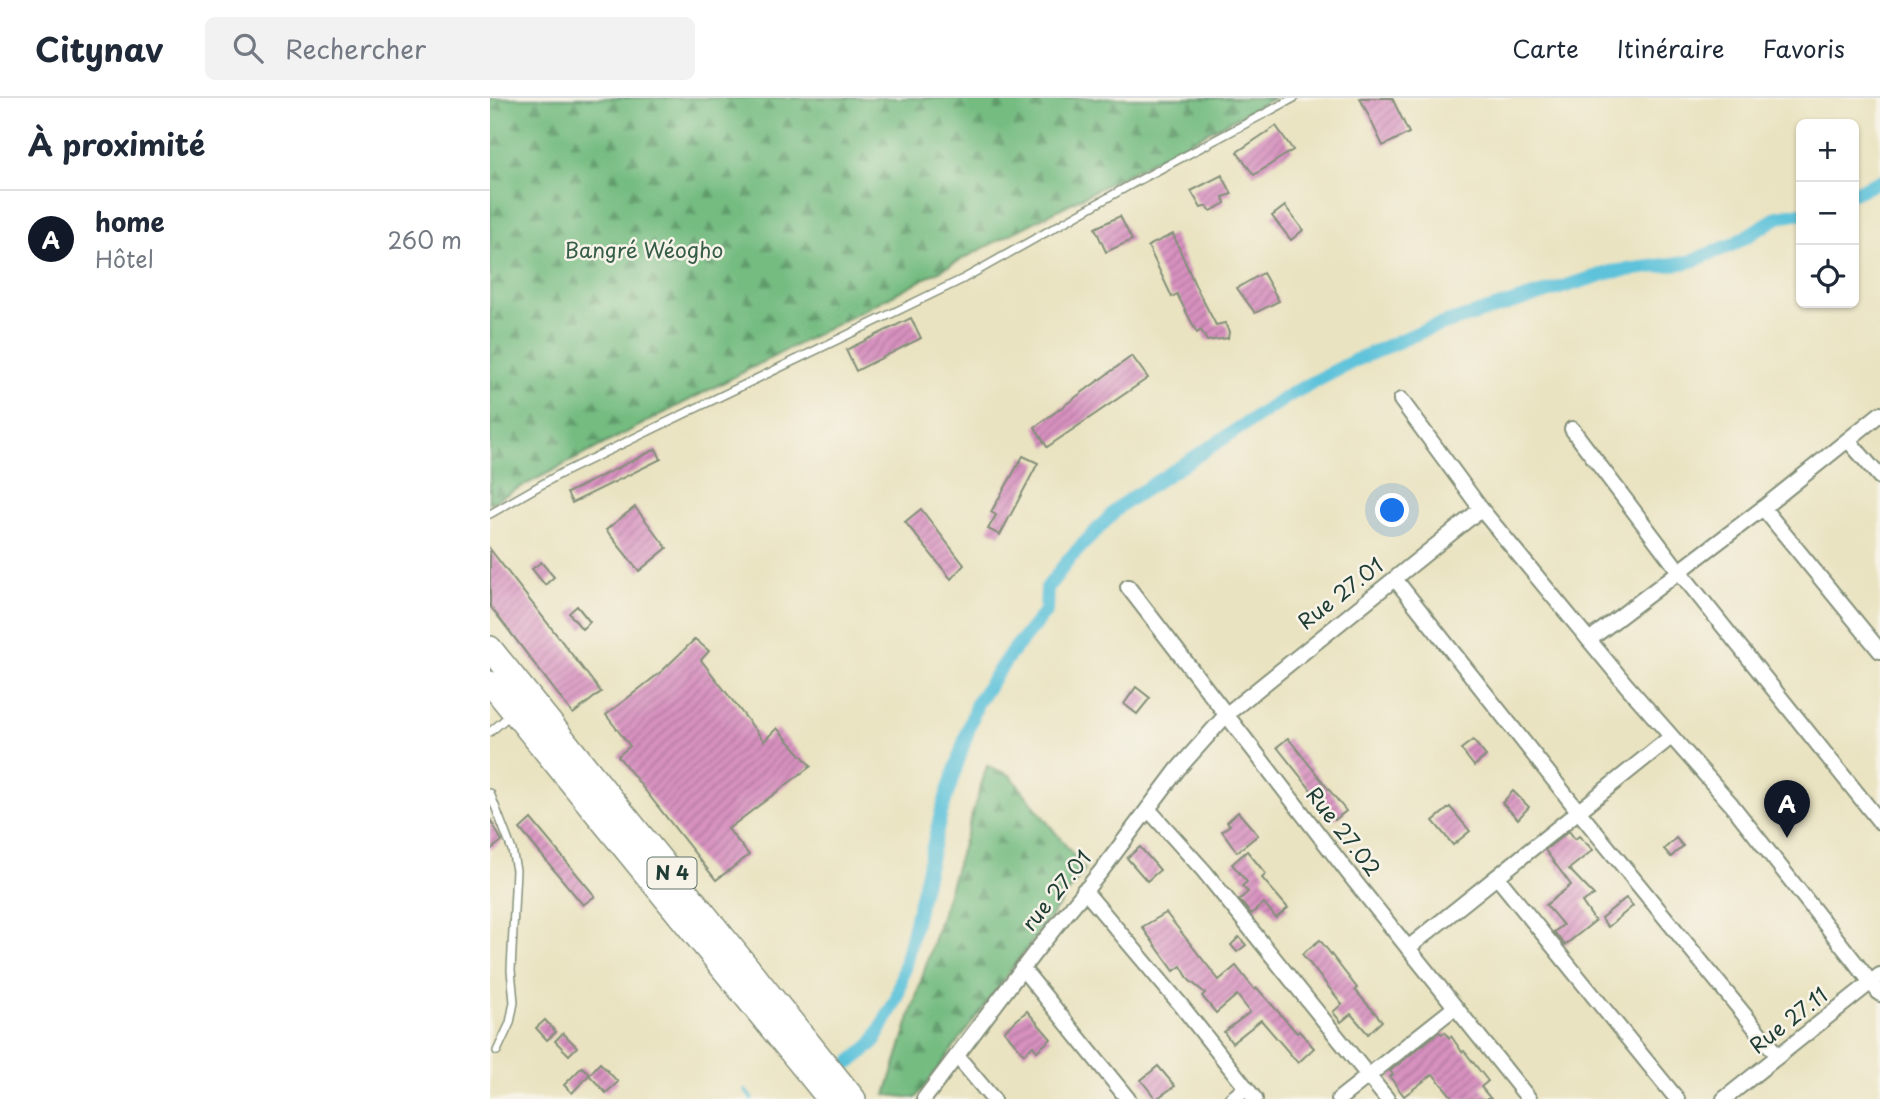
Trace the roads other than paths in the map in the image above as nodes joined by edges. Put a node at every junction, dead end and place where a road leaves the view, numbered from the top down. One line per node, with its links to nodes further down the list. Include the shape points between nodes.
1 (1294, 98): 9 (lane, via 963,279 560,474)
2 (1401, 400): 8 (street)
3 (1880, 414): 5 (street)
4 (1572, 429): 10 (street)
5 (1848, 440): 6 (street); 7 (street)
6 (1880, 477)
7 (1763, 508): 10 (street); 15 (street)
8 (1481, 509): 11 (street, Rue 27.01); 13 (street)
9 (490, 514)
10 (1679, 571): 13 (street); 24 (street)
11 (1395, 579): 18 (street, Rue 27.01); 23 (street)
12 (1128, 587): 18 (street, Rue 27.02)
13 (1589, 640): 20 (street)
14 (490, 648): 37 (highway, N 4)
15 (1880, 650)
16 (490, 683): 17 (highway, N 4)
17 (514, 712): 19 (lane); 36 (highway, N 4)
18 (1227, 714): 22 (street, rue 27.01); 27 (street, Rue 27.02)
19 (490, 732)
20 (1671, 737): 23 (street); 29 (street)
21 (490, 793): 31 (lane, via 516,870 513,1002 510,1023)
22 (1148, 809): 26 (street, rue 27.01); 34 (street, via 1204,871)
23 (1579, 812): 25 (street); 33 (street)
24 (1880, 822)
25 (1497, 877): 27 (street); 45 (street)
26 (1084, 890): 28 (street, rue 27.01); 35 (street)
27 (1408, 948): 30 (street, Rue 27.02)
28 (1022, 968): 32 (street, rue 27.01); 40 (street)
29 (1877, 984): 33 (street, Rue 27.11)
30 (1454, 1008): 34 (street); 44 (street, Rue 27.02)
31 (497, 1051)
32 (957, 1056): 38 (street, rue 27.01); 39 (street)
33 (1778, 1056): 46 (street, Rue 27.11)
34 (1368, 1076): 42 (street); 43 (street)
35 (1251, 1094): 41 (street)
36 (829, 1099)
37 (854, 1099)
38 (924, 1099)
39 (993, 1099)
40 (1128, 1099)
41 (1232, 1099)
42 (1339, 1099)
43 (1387, 1099)
44 (1530, 1099)
45 (1677, 1099)
46 (1724, 1099)

